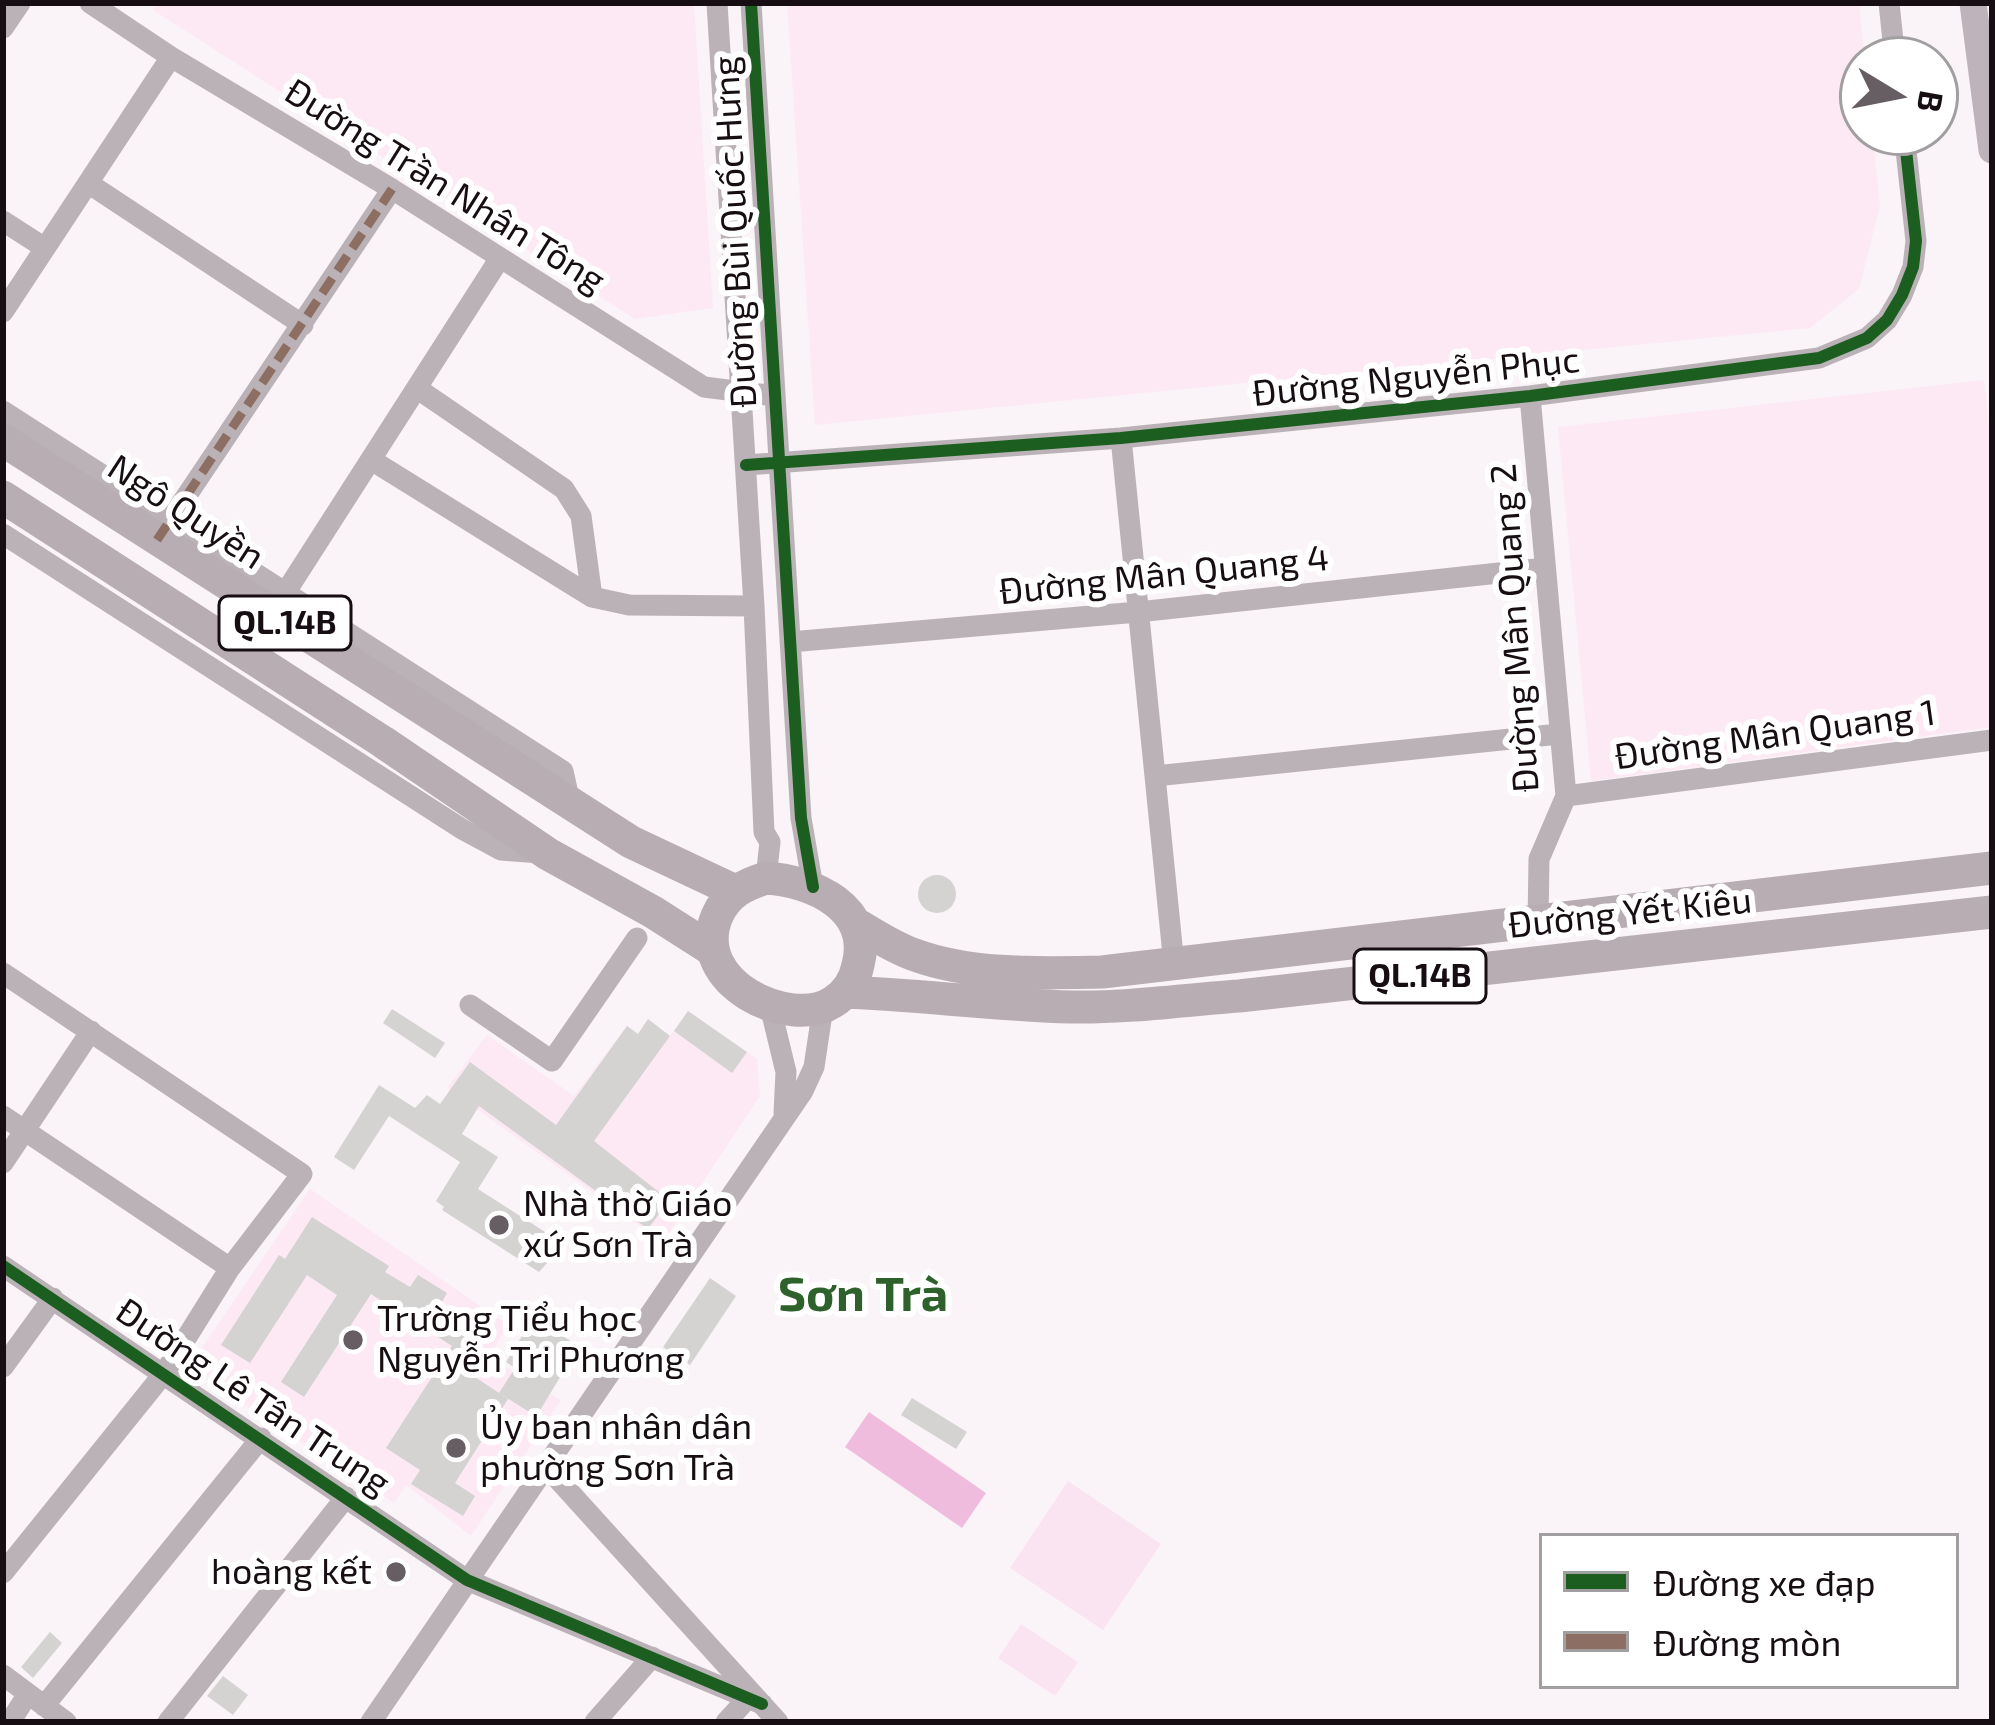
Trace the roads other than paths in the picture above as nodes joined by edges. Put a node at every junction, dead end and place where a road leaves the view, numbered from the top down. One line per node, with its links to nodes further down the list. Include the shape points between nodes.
1 (20, 3): 7 (street)
2 (91, 3): 9 (street, Đường Trần Nhân Tông)
3 (717, 3): 21 (street, Đường Bùi Quốc Hưng)
4 (751, 3): 22 (street, Đường Bùi Quốc Hưng)
5 (1888, 3): 8 (street)
6 (1973, 3): 10 (main road)
7 (3, 28)
8 (1892, 36)
9 (171, 57): 13 (street); 14 (street, Đường Trần Nhân Tông)
10 (1991, 139): 11 (main road)
11 (1992, 150)
12 (1907, 156): 23 (street, Đường Nguyễn Phục, via 1913,267 1894,308 1867,338 1819,358)
13 (88, 183): 16 (street); 19 (street)
14 (392, 189): 17 (street, Đường Trần Nhân Tông); 19 (street)
15 (3, 220): 16 (street)
16 (45, 248): 18 (street)
17 (500, 258): 20 (street); 21 (street, Đường Trần Nhân Tông, via 704,387)
18 (3, 312)
19 (303, 325): 31 (street)
20 (418, 389): 27 (street); 34 (street, via 564,488 581,516)
21 (741, 393): 22 (street, Đường Trần Nhân Tông); 29 (street, Đường Bùi Quốc Hưng)
22 (775, 396): 28 (street, Đường Bùi Quốc Hưng)
23 (1530, 396): 25 (street, Đường Nguyễn Phục); 33 (street, Đường Mân Quang 2)
24 (3, 411): 31 (street)
25 (1121, 439): 28 (street, Đường Nguyễn Phục); 37 (street)
26 (3, 440): 31 (highway, Ngô Quyền / QL.14B)
27 (373, 461): 34 (street); 35 (street)
28 (779, 463): 29 (street, Đường Nguyễn Phục); 38 (street, Đường Bùi Quốc Hưng)
29 (746, 465): 36 (street, Đường Bùi Quốc Hưng)
30 (3, 497): 32 (highway, QL.14B)
31 (164, 530): 35 (highway, Ngô Quyền / QL.14B)
32 (25, 536): 50 (highway, QL.14B, via 365,730 548,854)
33 (1545, 568): 37 (street, Đường Mân Quang 4); 39 (street, Đường Mân Quang 2)
34 (592, 597): 36 (street)
35 (279, 603): 44 (highway, Ngô Quyền / QL.14B, via 631,842)
36 (754, 606): 44 (street, Đường Bùi Quốc Hưng, via 770,842)
37 (1138, 612): 38 (street, Đường Mân Quang 4); 41 (street)
38 (790, 642): 45 (street, Đường Bùi Quốc Hưng)
39 (1559, 734): 41 (street); 42 (street, Đường Mân Quang 2)
40 (1992, 740): 42 (street, Đường Mân Quang 1)
41 (1155, 776): 51 (street)
42 (1566, 796): 47 (street, Đường Mân Quang 2, via 1539,859)
43 (1992, 868): 47 (highway, Đường Yết Kiêu / QL.14B)
44 (750, 885): 45 (highway); 50 (highway, via 721,908)
45 (813, 887): 48 (highway)
46 (1992, 912): 53 (highway, Đường Yết Kiêu / QL.14B, via 1182,1000 1077,1007)
47 (1538, 923): 51 (highway, Đường Yết Kiêu / QL.14B)
48 (856, 925): 51 (highway, Đường Yết Kiêu / QL.14B, via 952,964 1030,973); 53 (highway, via 860,959)
49 (637, 938): 55 (street, via 552,1060)
50 (710, 949): 54 (highway, via 724,976)
51 (1174, 965)
52 (3, 974): 56 (street)
53 (834, 999): 54 (highway, via 808,1010); 57 (street, via 814,1066)
54 (769, 1002): 57 (street, via 786,1072)
55 (470, 1005)
56 (91, 1031): 59 (street); 62 (street, via 302,1174)
57 (784, 1114): 67 (street)
58 (3, 1116): 59 (street)
59 (24, 1130): 60 (street); 62 (street)
60 (3, 1163)
61 (3, 1266): 63 (street, Đường Lê Tân Trung)
62 (230, 1268): 65 (street)
63 (53, 1298): 64 (street); 65 (street, Đường Lê Tân Trung)
64 (3, 1367)
65 (164, 1372): 66 (street, Đường Lê Tân Trung); 69 (street, Đường Lê Tân Trung)
66 (261, 1438): 68 (street, Đường Lê Tân Trung); 73 (street)
67 (544, 1465): 70 (street); 74 (street)
68 (346, 1497): 70 (street, Đường Lê Tân Trung); 77 (street)
69 (3, 1573)
70 (467, 1580): 71 (street, Đường Lê Tân Trung); 78 (street)
71 (652, 1657): 74 (street, Đường Lê Tân Trung); 79 (street)
72 (3, 1676): 73 (street)
73 (36, 1700): 75 (street); 76 (street)
74 (755, 1701): 80 (street); 81 (street)
75 (10, 1722)
76 (66, 1722)
77 (168, 1722)
78 (370, 1722)
79 (595, 1722)
80 (726, 1722)
81 (778, 1722)

